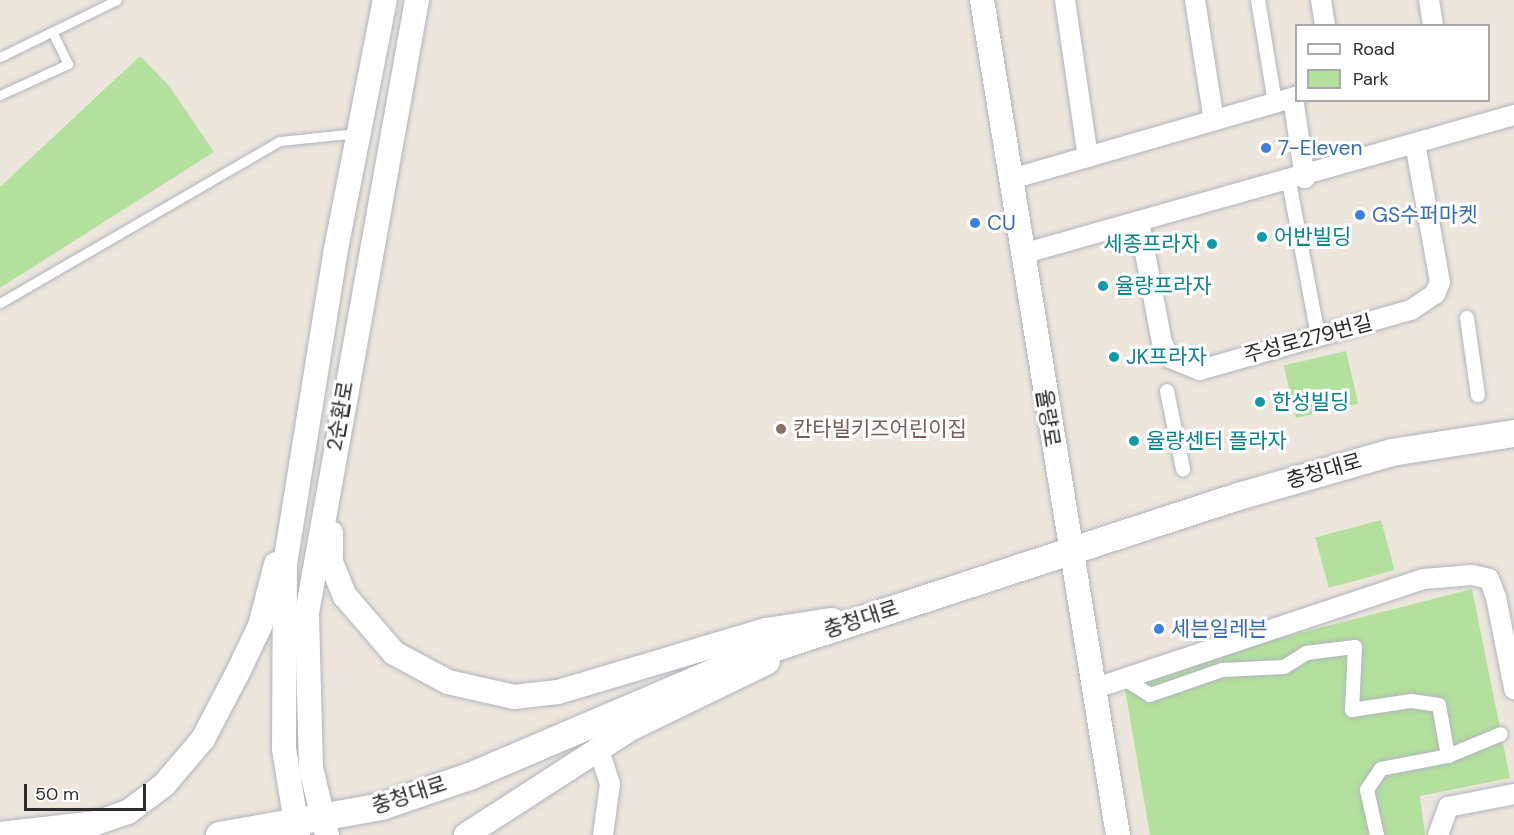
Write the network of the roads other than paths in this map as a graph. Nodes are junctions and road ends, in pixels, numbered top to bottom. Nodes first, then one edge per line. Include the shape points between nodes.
1 (117, 0) edge
2 (385, 0) edge
3 (417, 0) edge
4 (982, 0) edge
5 (1065, 0) edge
6 (1195, 0) edge
7 (1258, 0) edge
8 (1321, 0) edge
9 (1429, 0) edge
10 (1325, 24) edge
11 (1433, 24) edge
12 (52, 33) junction
13 (0, 57) edge
14 (0, 95) edge
15 (1288, 99) edge
16 (1514, 116) edge
17 (1214, 121) junction
18 (359, 133) junction
19 (1416, 148) junction
20 (1088, 157) junction
21 (1011, 179) junction
22 (1297, 180) junction
23 (1139, 221) junction
24 (1022, 254) junction
25 (0, 303) edge
26 (1467, 318) dead end
27 (1318, 336) junction
28 (1167, 391) dead end
29 (1478, 394) dead end
30 (1514, 433) edge
31 (1183, 469) dead end
32 (330, 471) junction
33 (289, 541) junction
34 (1070, 550) junction
35 (879, 614) junction
36 (1123, 678) junction
37 (1093, 689) junction
38 (1514, 689) edge
39 (1501, 734) dead end
40 (599, 750) junction
41 (1448, 756) junction
42 (1514, 794) edge
43 (325, 827) edge
44 (296, 830) edge
45 (1437, 832) edge
46 (0, 834) edge
47 (219, 835) edge
48 (466, 835) edge
49 (603, 835) edge
50 (1118, 835) edge
51 (1377, 835) edge

1 - 12 lane
2 - 18 street, 2순환로
3 - 32 street, 2순환로
4 - 21 street, 율량로
5 - 20 street
6 - 17 street
7 - 15 street
8 - 10 street
9 - 11 street
12 - 13 lane
12 - 14 lane via 68,64
15 - 17 street
15 - 22 street
16 - 19 street
17 - 20 street
18 - 25 lane via 280,141
18 - 33 street, 2순환로
19 - 22 street
19 - 27 street, 주성로279번길 via 1440,282 1435,294 1411,310
20 - 21 street
21 - 24 street, 율량로
22 - 23 street
22 - 27 street
23 - 24 street
23 - 27 street, 주성로279번길 via 1162,343 1170,358 1200,369
24 - 34 street, 율량로
26 - 29 street
28 - 31 street
30 - 34 main road, 충청대로 via 1391,452
32 - 35 street via 332,562 345,596 394,653 448,682 514,697 558,692 766,630
32 - 43 street, 2순환로 via 307,613 311,768
33 - 44 street, 2순환로 via 281,662 284,749
33 - 46 street via 273,568 260,626 239,670 202,739 164,785 128,812 96,823
34 - 35 main road, 충청대로
34 - 37 street, 율량로
35 - 40 street via 691,697
35 - 43 main road, 충청대로 via 641,698 469,776
36 - 37 street
36 - 38 street via 1424,579 1472,575 1489,579 1496,597
36 - 41 street via 1150,695 1222,670 1284,667 1306,653 1355,647 1352,710 1411,701 1439,705
37 - 50 street, 율량로
39 - 41 street
40 - 48 street
40 - 49 street via 610,784
41 - 51 street via 1381,769 1367,790
42 - 45 street via 1448,807
43 - 44 main road, 충청대로
44 - 47 main road, 충청대로

